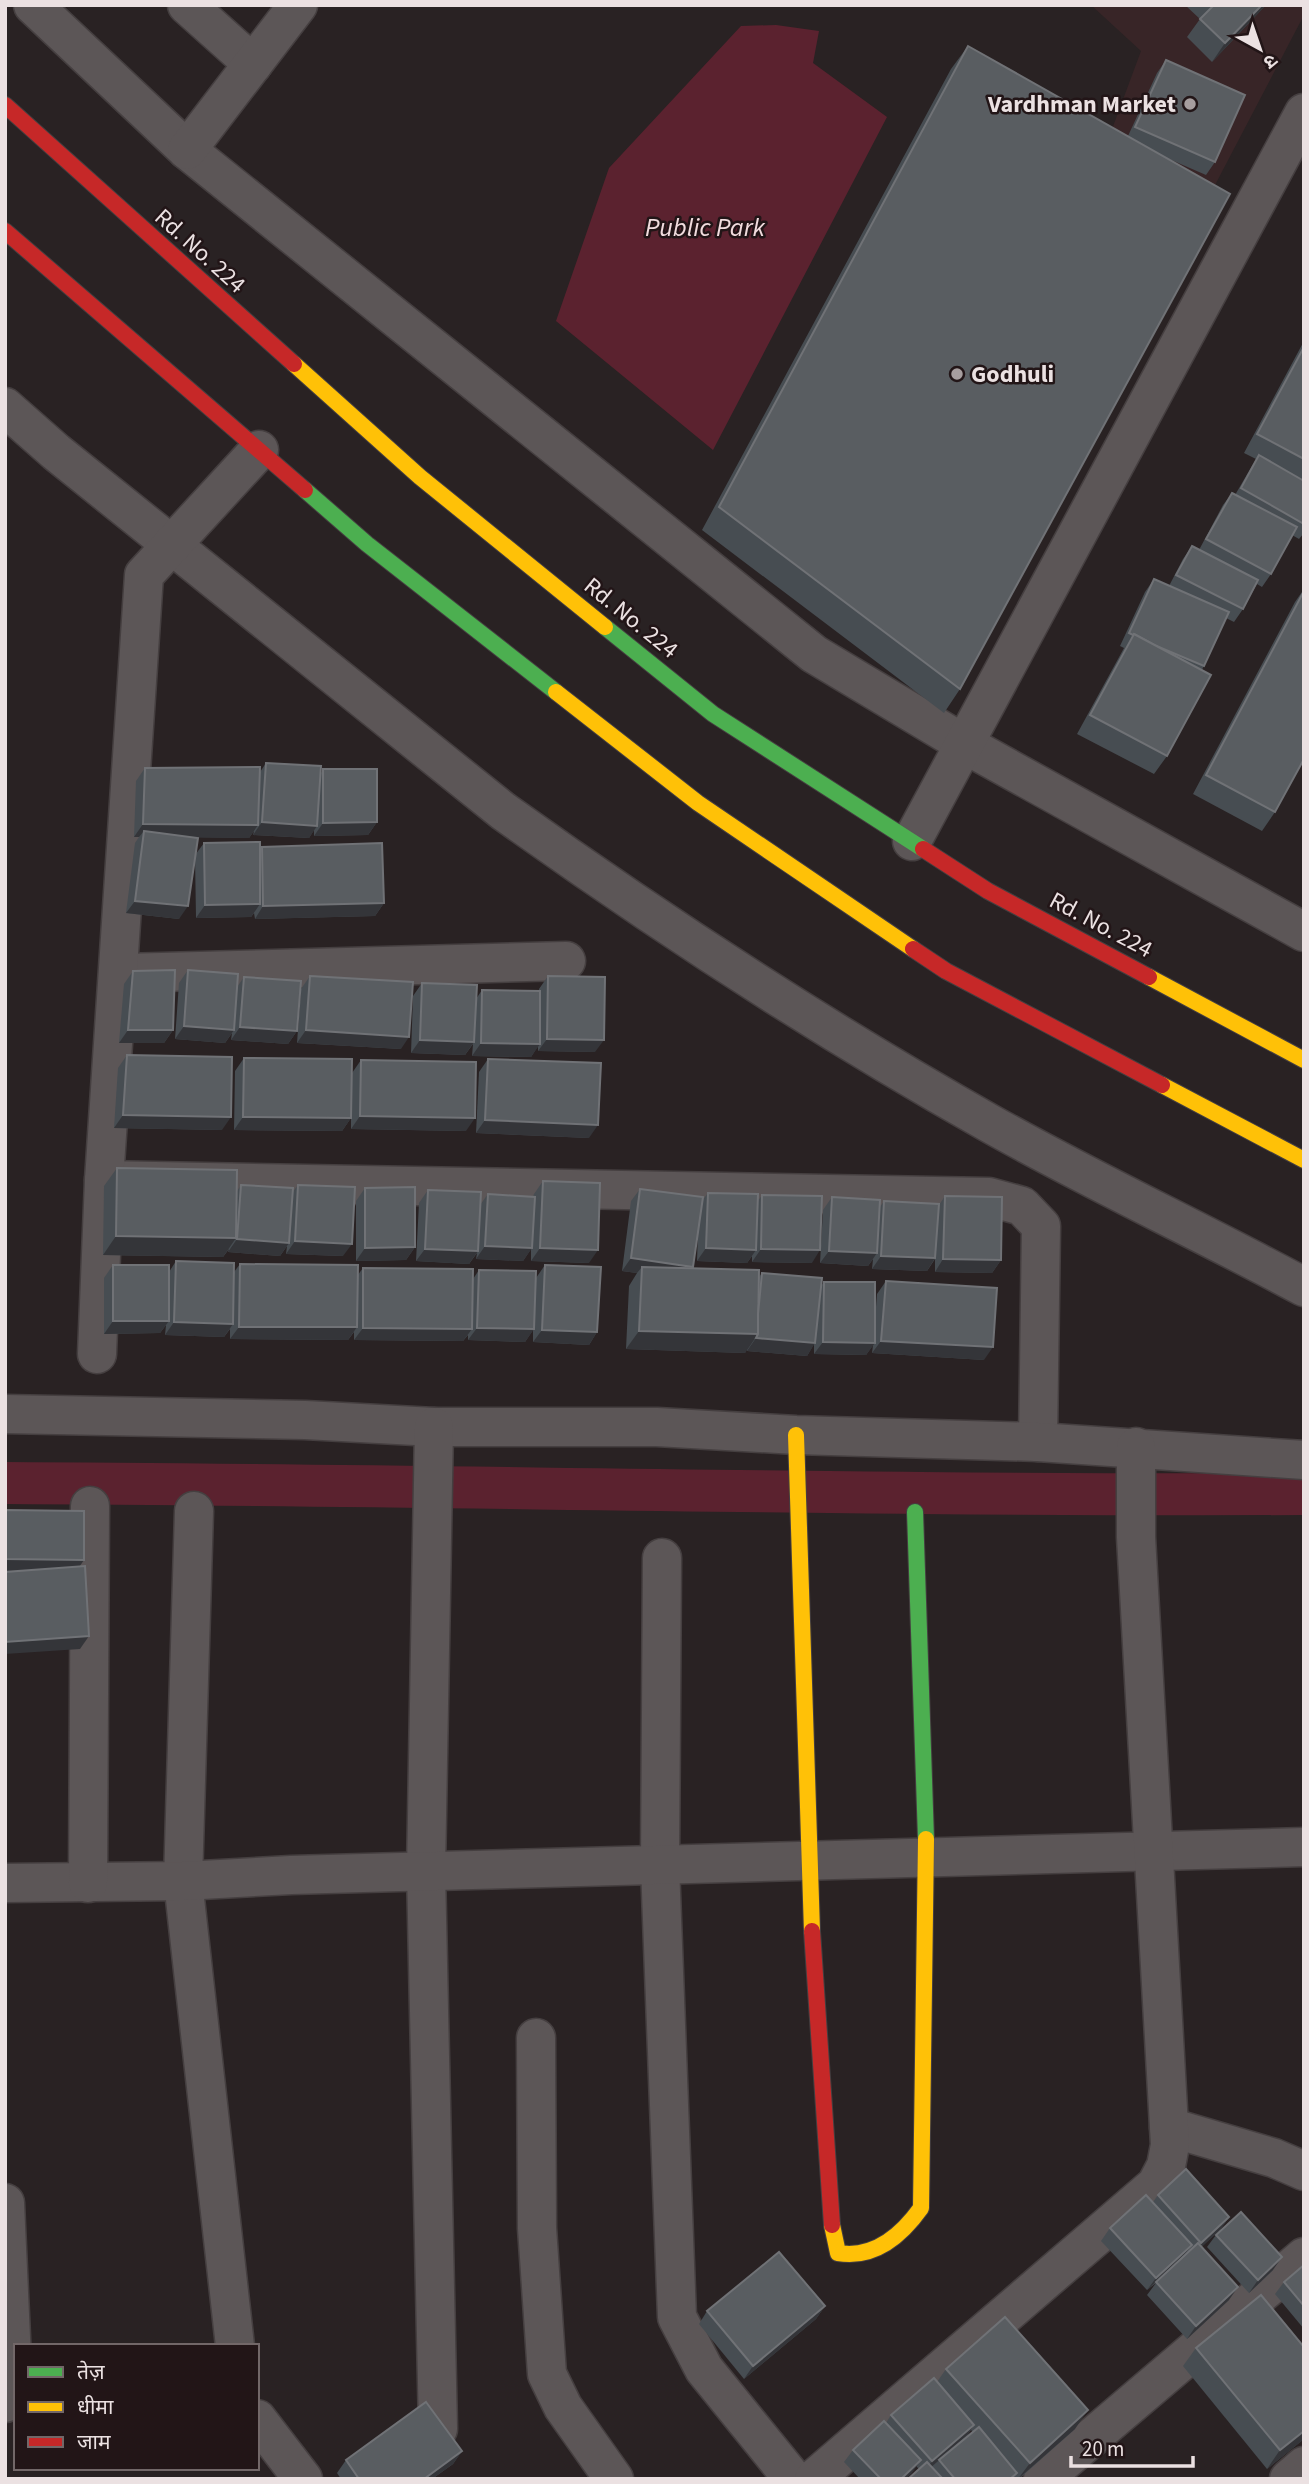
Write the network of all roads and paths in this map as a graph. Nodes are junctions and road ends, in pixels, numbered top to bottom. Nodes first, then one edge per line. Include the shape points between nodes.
1 (33, 5) edge
2 (187, 5) edge
3 (298, 5) edge
4 (253, 64) junction
5 (5, 105) edge
6 (1304, 113) edge
7 (187, 150) junction
8 (5, 231) edge
9 (5, 407) edge
10 (259, 450) junction
11 (172, 543) junction
12 (966, 745) junction
13 (912, 841) junction
14 (1304, 932) edge
15 (566, 961) dead end
16 (118, 973) junction
17 (1304, 1060) edge
18 (1304, 1160) edge
19 (104, 1180) junction
20 (1304, 1287) edge
21 (97, 1354) dead end
22 (5, 1414) edge
23 (434, 1427) junction
24 (796, 1435) junction
25 (1038, 1442) junction
26 (1304, 1460) edge
27 (1136, 1479) junction
28 (90, 1506) dead end
29 (194, 1511) dead end
30 (915, 1512) dead end
31 (662, 1559) dead end
32 (1304, 1847) edge
33 (1152, 1853) junction
34 (927, 1859) junction
35 (807, 1862) junction
36 (660, 1866) junction
37 (426, 1871) junction
38 (183, 1881) junction
39 (88, 1882) junction
40 (5, 1883) edge
41 (536, 2038) dead end
42 (1169, 2127) junction
43 (1304, 2171) edge
44 (5, 2203) edge
45 (1304, 2257) edge
46 (235, 2344) edge
47 (5, 2403) edge
48 (259, 2422) edge
49 (438, 2429) edge
50 (1304, 2466) edge
51 (303, 2479) edge
52 (614, 2479) edge
53 (793, 2479) edge
54 (814, 2479) edge
55 (1043, 2479) edge
56 (1289, 2479) edge

1 - 7 street
2 - 4 street
3 - 4 street
4 - 7 street
5 - 13 main road, Rd. No. 224 via 420,477 713,714
6 - 12 street
7 - 12 street via 814,654
8 - 10 main road
9 - 11 street
10 - 11 street
10 - 18 main road via 367,544 698,803 946,971
11 - 16 street via 144,575
11 - 20 street via 503,810 752,979 989,1123
12 - 13 street
12 - 14 street
13 - 17 main road, Rd. No. 224 via 988,891
15 - 16 street
16 - 19 street
19 - 21 street
19 - 25 street via 989,1197 1022,1206 1041,1226
22 - 23 street
23 - 24 street via 657,1427
23 - 37 street
24 - 25 street
24 - 35 main road
25 - 27 street
26 - 27 street
27 - 33 street
28 - 39 street
29 - 38 street
30 - 34 main road
31 - 36 street
32 - 33 street
33 - 34 street
33 - 42 street
34 - 35 street
34 - 35 main road via 922,2207 900,2233 868,2252 849,2257 838,2253 833,2242
35 - 36 street
36 - 37 street
36 - 53 street via 677,2316 718,2389
37 - 38 street
37 - 49 street
38 - 39 street
38 - 46 street
39 - 40 street
41 - 52 street via 539,2275 547,2374 563,2407
42 - 43 street
42 - 54 street via 1166,2166 1156,2185
44 - 47 street via 13,2382 12,2395
45 - 55 street
48 - 51 street
50 - 56 street

